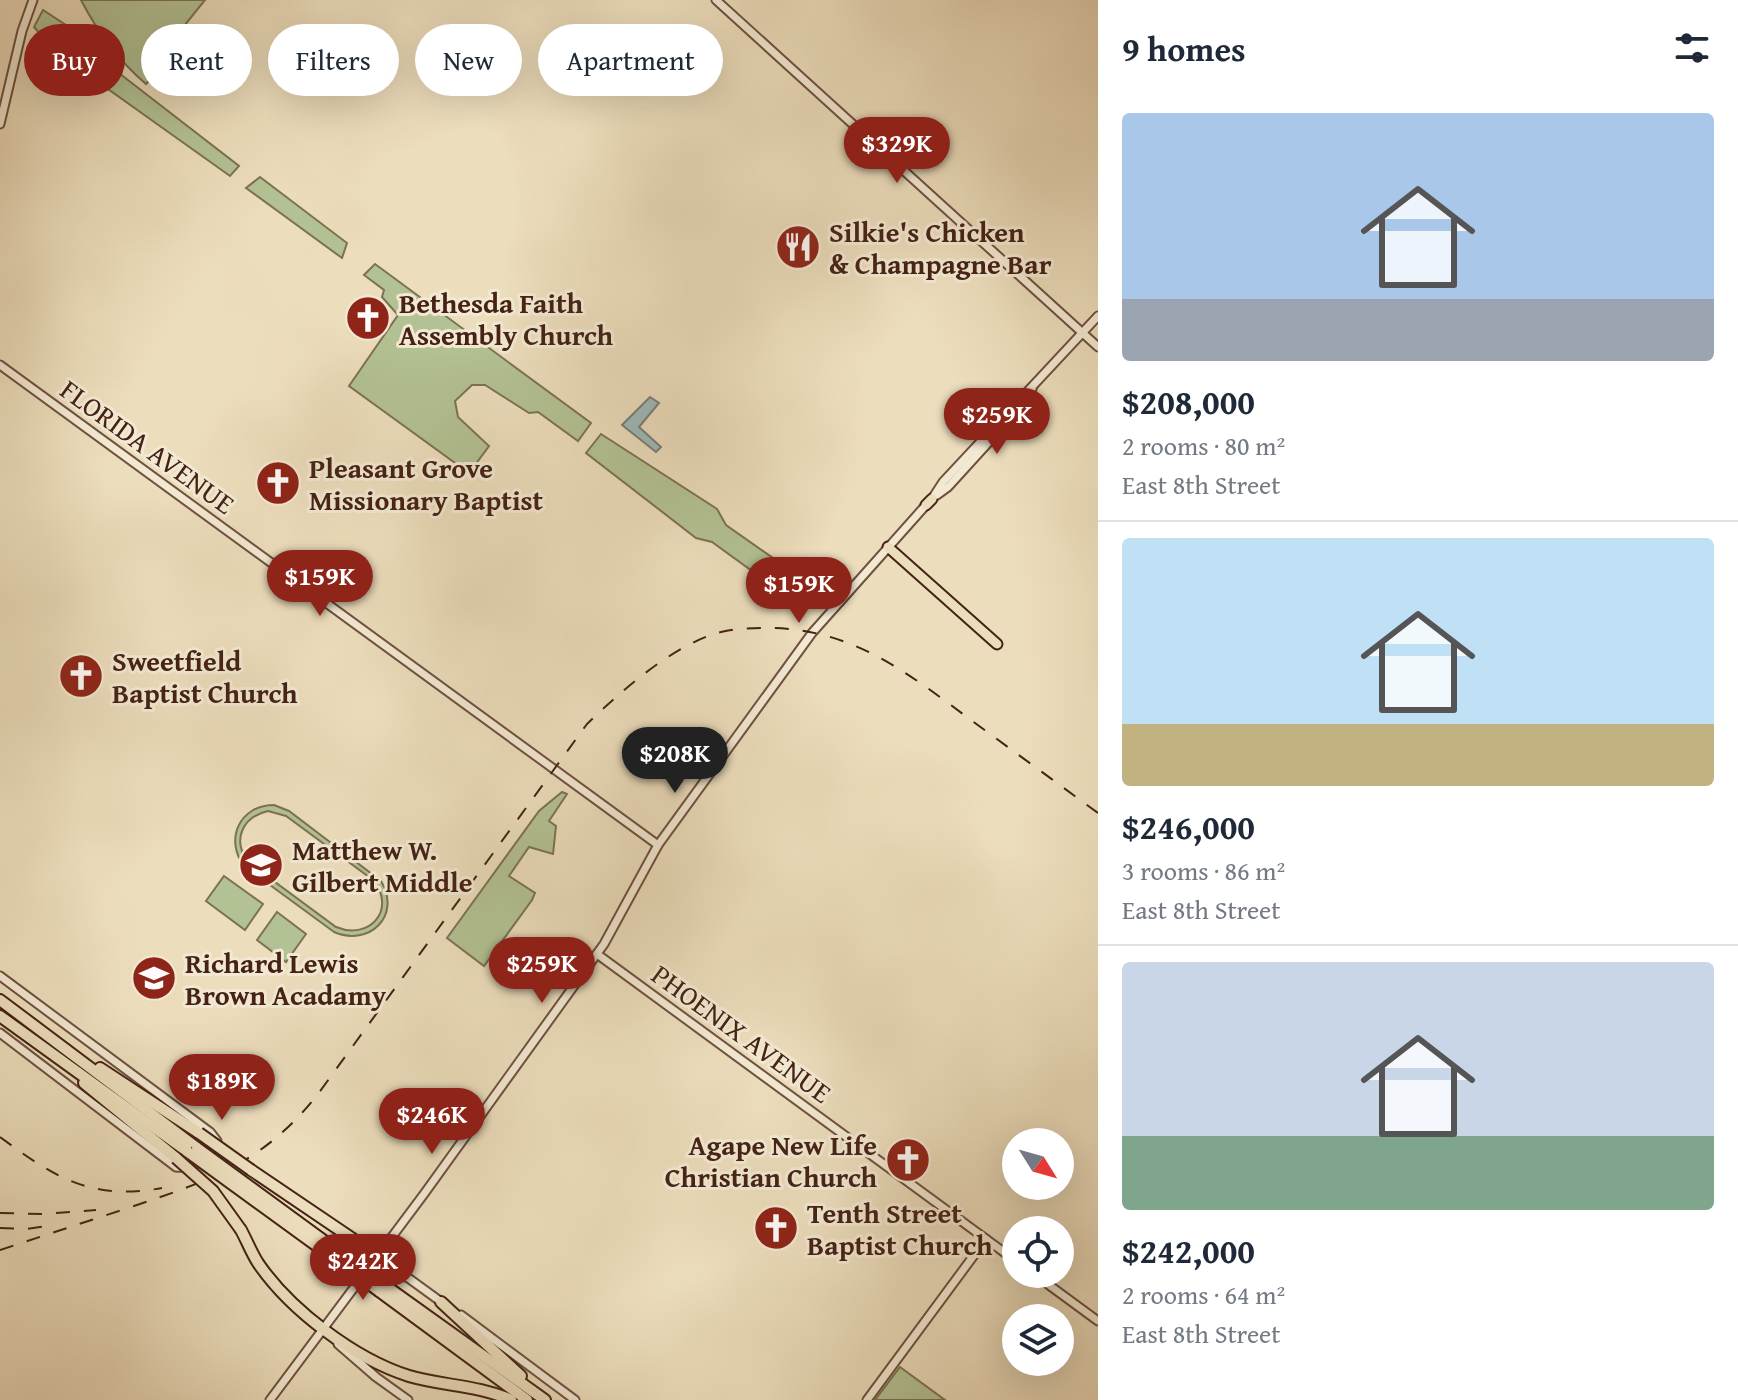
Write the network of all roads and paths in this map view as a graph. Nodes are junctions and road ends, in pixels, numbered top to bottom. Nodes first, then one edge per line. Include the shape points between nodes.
1 (33, 0) edge
2 (716, 0) edge
3 (0, 124) edge
4 (1098, 316) edge
5 (1083, 333) junction
6 (1098, 347) edge
7 (0, 365) edge
8 (888, 547) junction
9 (997, 644) dead end
10 (658, 845) junction
11 (597, 954) junction
12 (0, 976) edge
13 (0, 1000) edge
14 (0, 1016) edge
15 (27, 1020) junction
16 (0, 1033) edge
17 (67, 1064) junction
18 (192, 1150) junction
19 (986, 1239) junction
20 (1002, 1251) edge
21 (378, 1256) junction
22 (381, 1288) junction
23 (1053, 1288) edge
24 (441, 1302) junction
25 (1098, 1321) edge
26 (323, 1329) junction
27 (406, 1399) edge
28 (270, 1400) edge
29 (511, 1400) edge
30 (527, 1400) edge
31 (545, 1400) edge
32 (575, 1400) edge
33 (867, 1400) edge

1 - 3 street
2 - 5 street
4 - 5 street
5 - 6 street
5 - 8 street
7 - 10 street, FLORIDA AVENUE
8 - 9 main road
8 - 10 street via 812,633
10 - 11 street
11 - 19 street, PHOENIX AVENUE
11 - 21 street
12 - 16 street via 210,1132 217,1148 191,1166 176,1167
13 - 15 highway
14 - 17 highway
15 - 18 highway
15 - 21 highway, bridge
17 - 18 highway
17 - 26 highway, bridge via 213,1191 274,1283
18 - 22 highway, bridge
19 - 20 street, PHOENIX AVENUE
19 - 33 street
21 - 24 street
21 - 26 street
22 - 30 highway
22 - 31 highway
23 - 25 street
24 - 31 highway
24 - 32 street
26 - 27 street
26 - 28 street
26 - 29 highway via 385,1367

